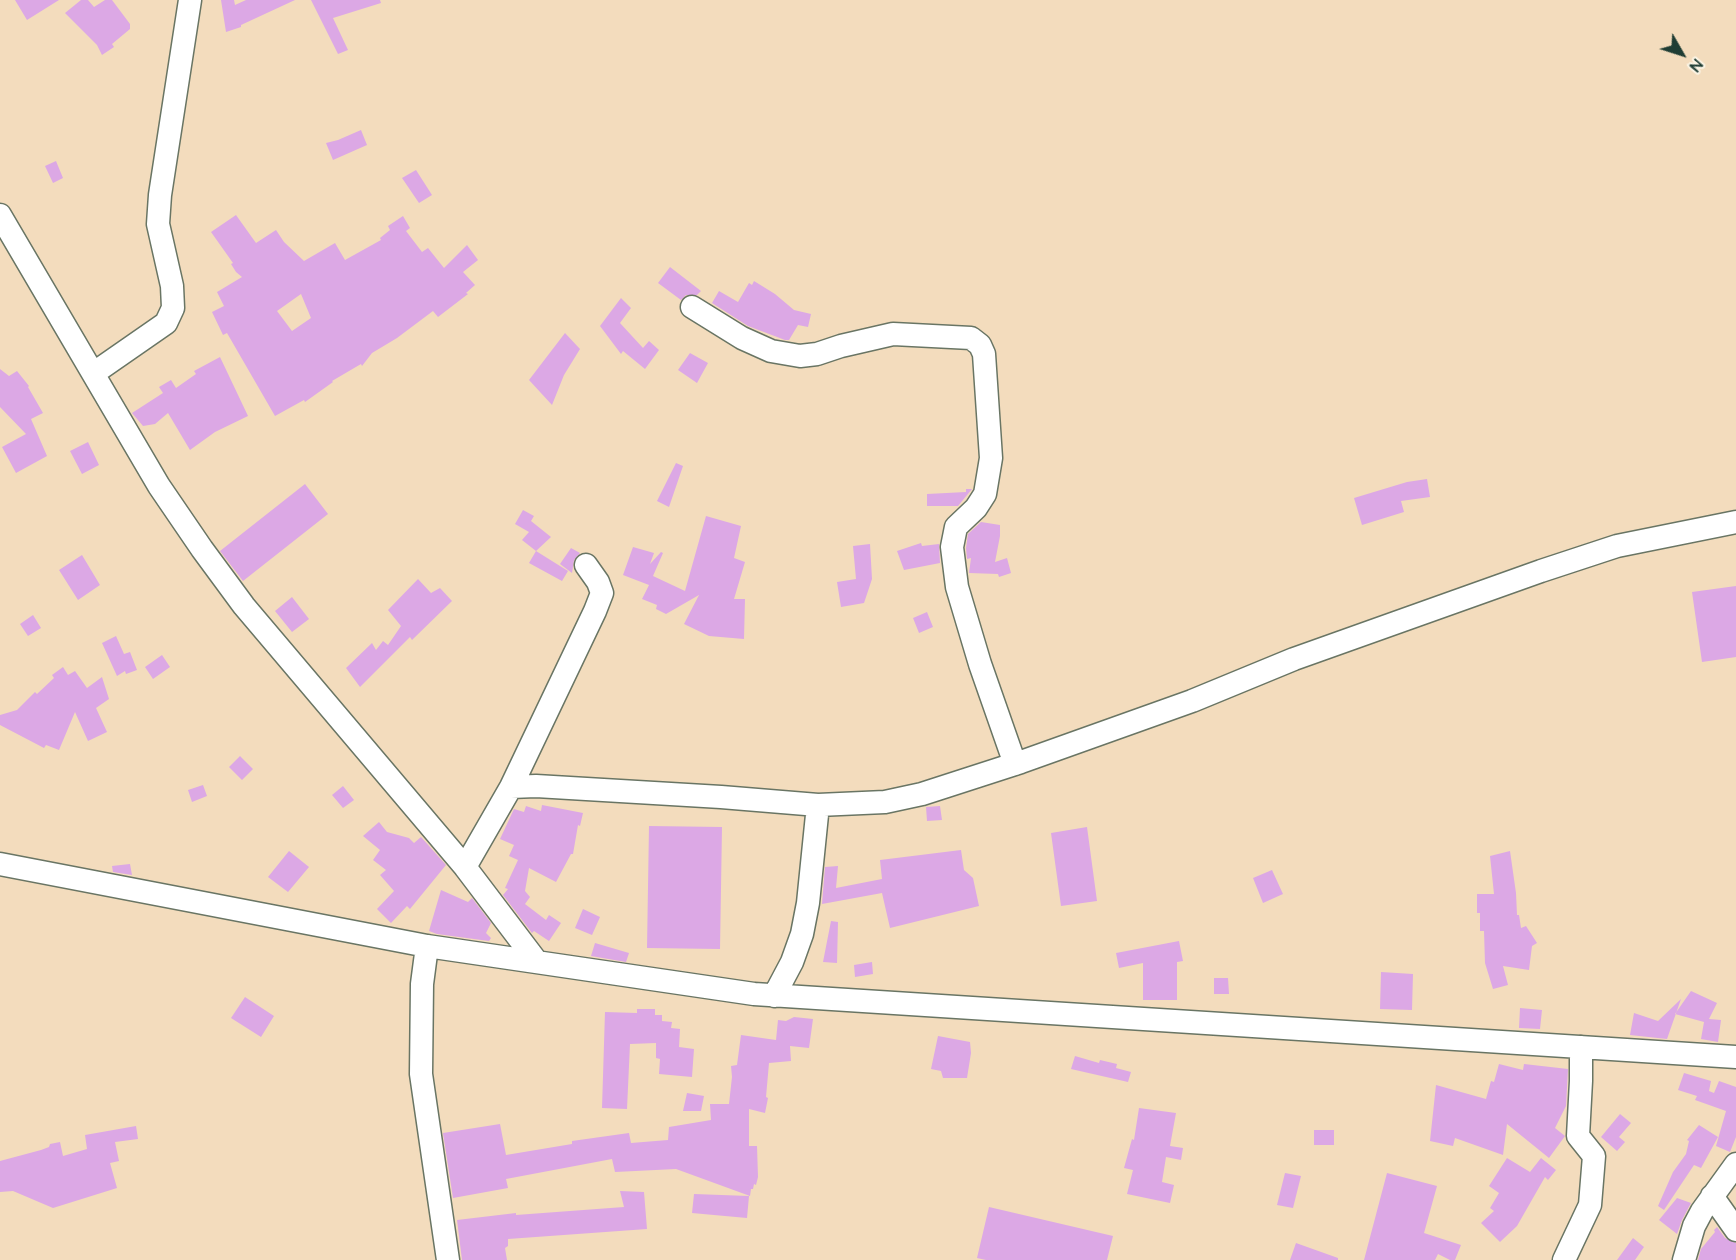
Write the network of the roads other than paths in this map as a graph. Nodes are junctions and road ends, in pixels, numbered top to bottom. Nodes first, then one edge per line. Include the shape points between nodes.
1 (190, 0) edge
2 (0, 215) edge
3 (692, 307) dead end
4 (94, 373) junction
5 (1736, 522) edge
6 (586, 565) dead end
7 (1015, 764) junction
8 (511, 787) junction
9 (818, 805) junction
10 (0, 864) edge
11 (465, 867) junction
12 (427, 946) junction
13 (537, 962) junction
14 (774, 996) junction
15 (1581, 1047) junction
16 (1736, 1057) edge
17 (1736, 1164) edge
18 (1712, 1196) junction
19 (1736, 1230) edge
20 (448, 1260) edge
21 (1564, 1260) edge
22 (1684, 1260) edge

1 - 4 street via 158,224 173,308 166,323
2 - 4 street
3 - 7 street via 742,338 771,351 800,356 893,334 972,338 980,345 984,354 991,458 985,494 956,527 952,547 957,587
4 - 11 street via 159,486 201,549 244,606
5 - 7 street via 1617,546 1541,571
6 - 8 street via 602,592
7 - 9 street via 885,802
8 - 9 street
8 - 11 street
9 - 14 street via 802,934
10 - 12 street
11 - 13 street
12 - 13 street
12 - 20 street via 422,984 421,1074
13 - 14 street
14 - 15 street
15 - 16 street
15 - 21 street via 1578,1136 1594,1156 1590,1205
17 - 18 street
18 - 19 street
18 - 22 street via 1694,1226

